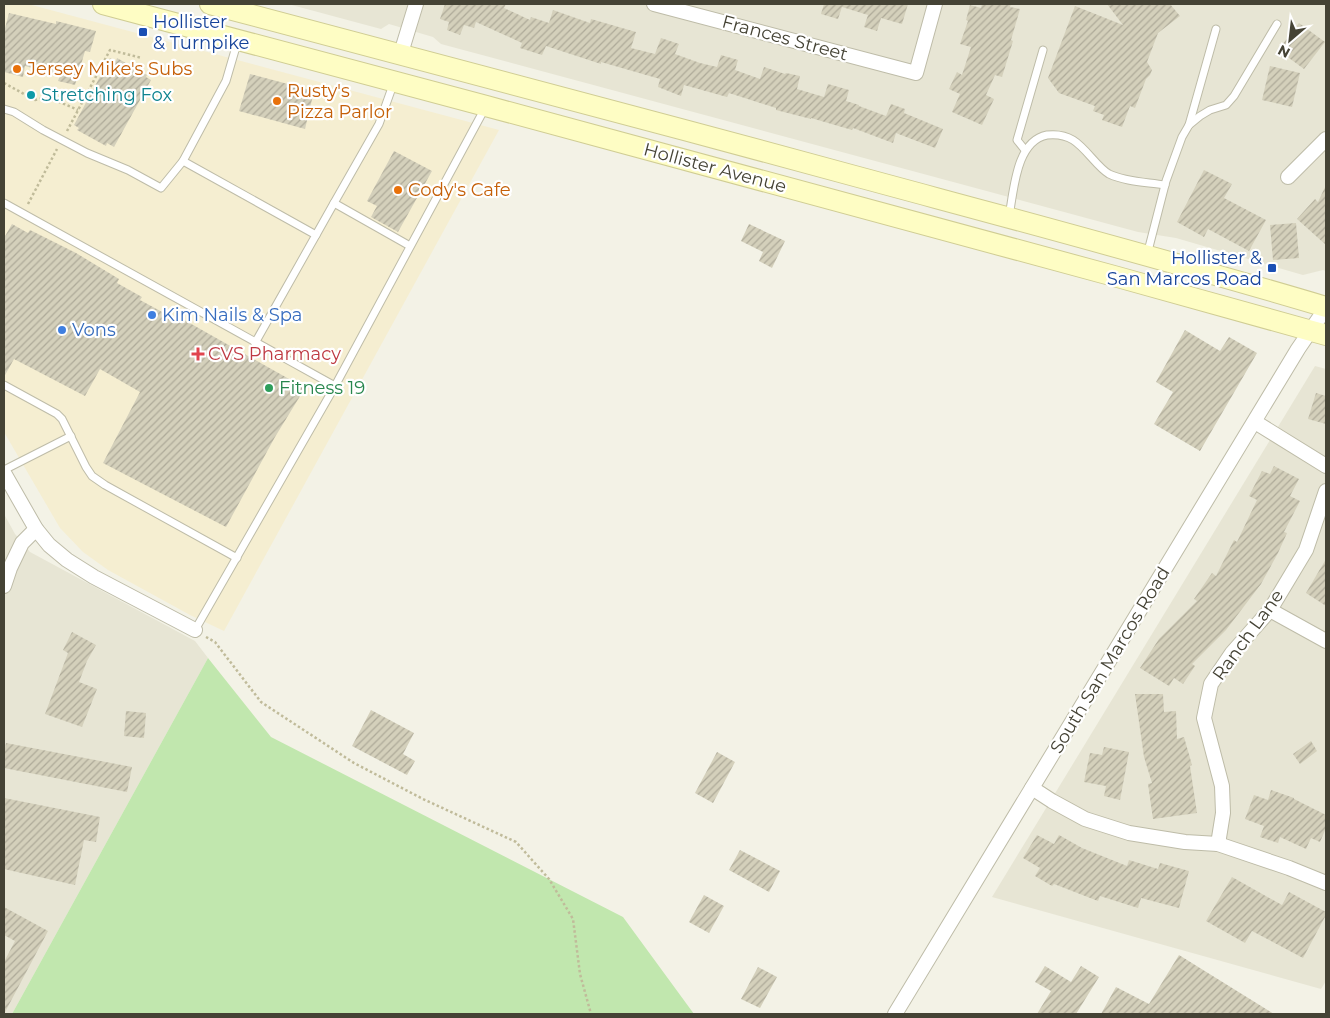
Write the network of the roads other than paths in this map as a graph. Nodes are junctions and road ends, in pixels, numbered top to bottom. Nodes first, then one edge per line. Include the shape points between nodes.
1 (102, 4) edge
2 (210, 4) edge
3 (416, 4) edge
4 (654, 4) edge
5 (935, 4) edge
6 (1277, 24) dead end
7 (1216, 29) dead end
8 (238, 40) junction
9 (1043, 50) dead end
10 (401, 53) junction
11 (394, 82) junction
12 (486, 106) junction
13 (4, 110) edge
14 (1189, 125) junction
15 (1326, 139) edge
16 (1025, 150) junction
17 (183, 161) junction
18 (1288, 177) dead end
19 (1165, 185) junction
20 (4, 203) edge
21 (334, 203) junction
22 (1009, 218) junction
23 (316, 235) junction
24 (410, 246) junction
25 (1147, 256) junction
26 (1326, 307) edge
27 (1319, 333) edge
28 (255, 342) junction
29 (4, 385) edge
30 (334, 386) junction
31 (1255, 422) junction
32 (71, 436) junction
33 (1326, 466) edge
34 (4, 471) edge
35 (1326, 491) edge
36 (36, 529) junction
37 (237, 558) junction
38 (4, 586) edge
39 (1270, 610) junction
40 (195, 630) joint
41 (1326, 641) edge
42 (1032, 788) junction
43 (1218, 844) junction
44 (1326, 883) edge
45 (895, 1014) edge

1 - 8 main road, Hollister Avenue
2 - 10 main road, Hollister Avenue
3 - 10 street
4 - 5 street, Frances Street via 916,73
6 - 14 lane via 1234,96
7 - 14 lane
8 - 11 main road, Hollister Avenue
8 - 17 lane via 226,81
9 - 16 lane via 1017,140
10 - 22 main road, Hollister Avenue
11 - 12 main road, Hollister Avenue
11 - 21 lane via 379,124
12 - 24 lane
12 - 27 main road, Hollister Avenue
13 - 17 lane via 14,112 87,153 161,188
14 - 19 lane via 1174,155
15 - 18 street
16 - 19 lane via 1040,136 1056,134 1072,140 1107,172 1119,178
16 - 22 lane via 1019,164
17 - 23 lane
19 - 25 lane
20 - 28 lane
21 - 23 lane
21 - 24 lane
22 - 25 main road, Hollister Avenue
23 - 28 lane
24 - 30 lane
25 - 26 main road, Hollister Avenue
26 - 27 street, South San Marcos Road
27 - 31 street, South San Marcos Road via 1298,349
28 - 30 lane
29 - 32 lane via 57,414
30 - 37 lane
31 - 33 street
31 - 42 street, South San Marcos Road
32 - 34 lane
32 - 37 lane via 92,476 104,485
34 - 36 street
35 - 39 street, Ranch Lane via 1306,550
36 - 38 street via 22,543
36 - 40 street via 67,560
37 - 40 lane
39 - 41 street
39 - 43 street, Ranch Lane via 1232,653 1212,684 1204,718 1222,786 1223,813
42 - 43 street via 1085,819 1129,833
42 - 45 street, South San Marcos Road
43 - 44 street

